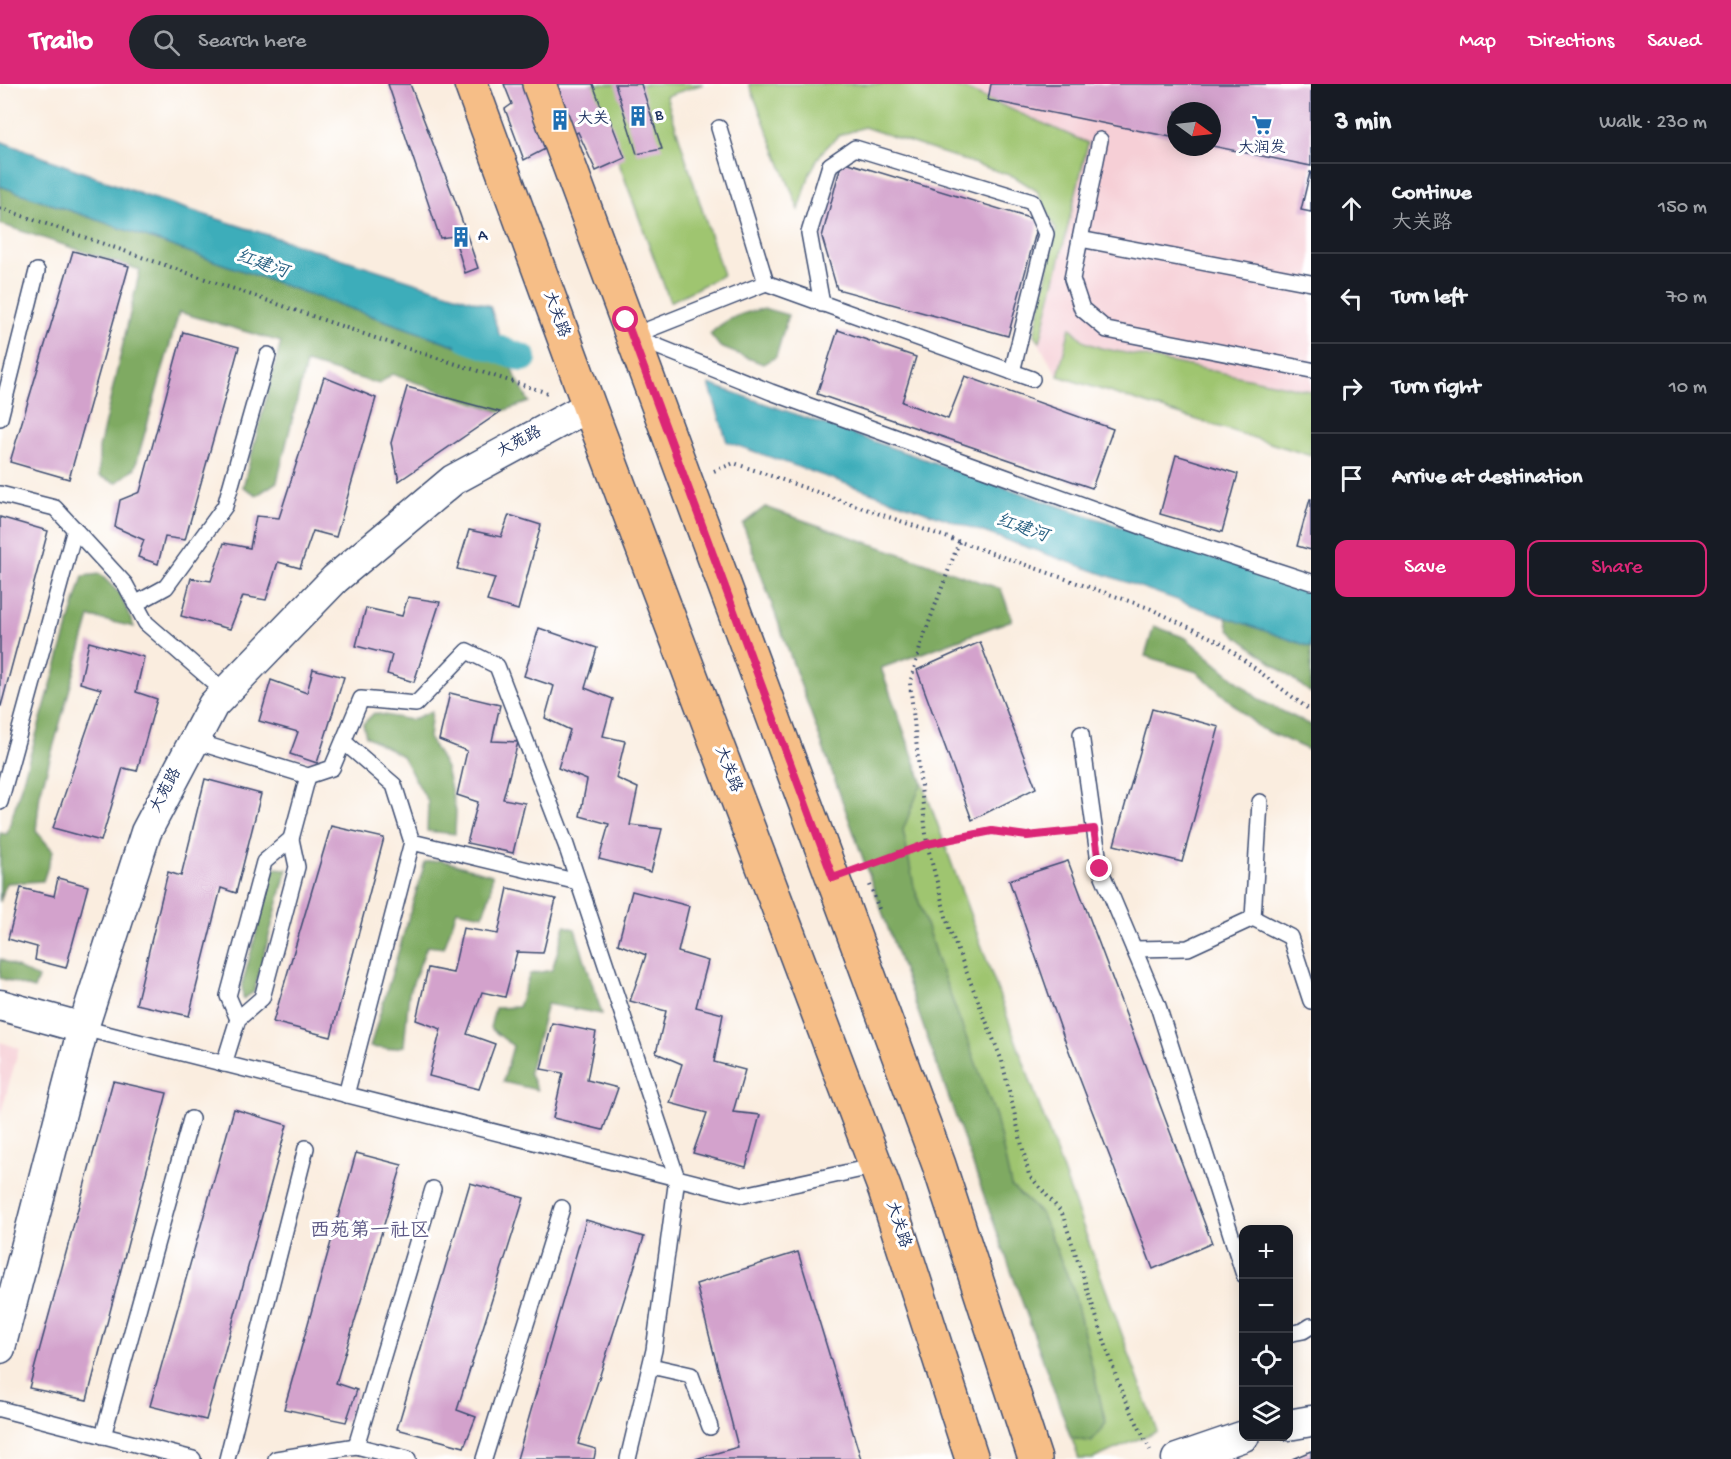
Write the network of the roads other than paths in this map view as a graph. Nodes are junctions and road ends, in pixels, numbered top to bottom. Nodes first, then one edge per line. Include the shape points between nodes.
1 (471, 84) edge
2 (540, 84) edge
3 (719, 128) dead end
4 (1100, 140) dead end
5 (1080, 238) junction
6 (37, 271) dead end
7 (766, 283) junction
8 (1311, 283) edge
9 (822, 304) junction
10 (632, 336) junction
11 (267, 356) dead end
12 (1311, 370) edge
13 (1012, 372) junction
14 (1032, 380) dead end
15 (589, 406) junction
16 (0, 418) edge
17 (0, 494) edge
18 (75, 529) junction
19 (1311, 582) edge
20 (135, 604) junction
21 (225, 692) junction
22 (1081, 734) dead end
23 (194, 741) junction
24 (344, 742) junction
25 (308, 776) junction
26 (0, 802) edge
27 (1260, 802) dead end
28 (291, 839) junction
29 (412, 842) junction
30 (578, 882) junction
31 (1253, 918) junction
32 (1134, 949) junction
33 (1311, 1001) edge
34 (0, 1005) edge
35 (238, 1019) junction
36 (82, 1028) junction
37 (224, 1064) junction
38 (346, 1095) junction
39 (191, 1119) dead end
40 (306, 1148) dead end
41 (876, 1166) junction
42 (677, 1178) junction
43 (433, 1189) dead end
44 (562, 1208) dead end
45 (1239, 1259) edge
46 (1311, 1326) edge
47 (1293, 1333) edge
48 (0, 1348) edge
49 (651, 1366) junction
50 (0, 1408) edge
51 (1311, 1421) edge
52 (1293, 1424) edge
53 (710, 1426) dead end
54 (104, 1436) junction
55 (1239, 1438) edge
56 (356, 1446) junction
57 (1186, 1458) edge
58 (193, 1459) edge
59 (227, 1459) edge
60 (276, 1459) edge
61 (408, 1459) edge
62 (484, 1459) edge
63 (628, 1459) edge
64 (972, 1459) edge
65 (1035, 1459) edge

1 - 15 main road, 大关路
2 - 10 main road
3 - 7 lane
4 - 5 lane
5 - 8 lane
5 - 12 lane via 1072,279 1082,309 1107,330
6 - 16 lane
7 - 9 lane
7 - 10 lane
9 - 13 lane
9 - 13 lane via 809,233 830,165 855,148 1032,202 1046,234
10 - 19 lane via 771,392 1146,528
10 - 65 main road via 939,1165
11 - 20 lane via 225,506 166,586
13 - 14 lane
15 - 21 street, 大苑路 via 453,480 335,579
15 - 41 main road, 大关路
17 - 18 lane via 55,508
18 - 20 lane via 124,584
18 - 26 lane
20 - 21 lane via 146,623
21 - 23 street, 大苑路 via 213,705
22 - 32 lane via 1100,869
23 - 25 lane
23 - 36 street, 大苑路 via 146,832
24 - 25 lane via 332,768
24 - 29 lane via 394,785
24 - 30 lane via 361,699 416,704 467,651 497,666
25 - 28 lane
27 - 31 lane
28 - 35 lane via 297,867 262,998
28 - 35 lane via 264,862 228,996
29 - 30 lane
29 - 38 lane
30 - 42 lane
31 - 32 lane via 1188,948
31 - 33 lane via 1290,937
32 - 45 lane via 1158,1006
34 - 36 street
35 - 37 lane
36 - 37 lane
36 - 48 street, 大苑路
37 - 38 lane
38 - 42 lane
39 - 54 lane
40 - 59 lane
41 - 42 lane via 744,1195
41 - 64 main road, 大关路
42 - 49 lane
43 - 56 lane
44 - 62 lane
46 - 47 lane
49 - 53 lane via 691,1375
49 - 63 lane
50 - 54 lane
51 - 52 street
54 - 58 lane
55 - 57 street
56 - 60 lane
56 - 61 lane

